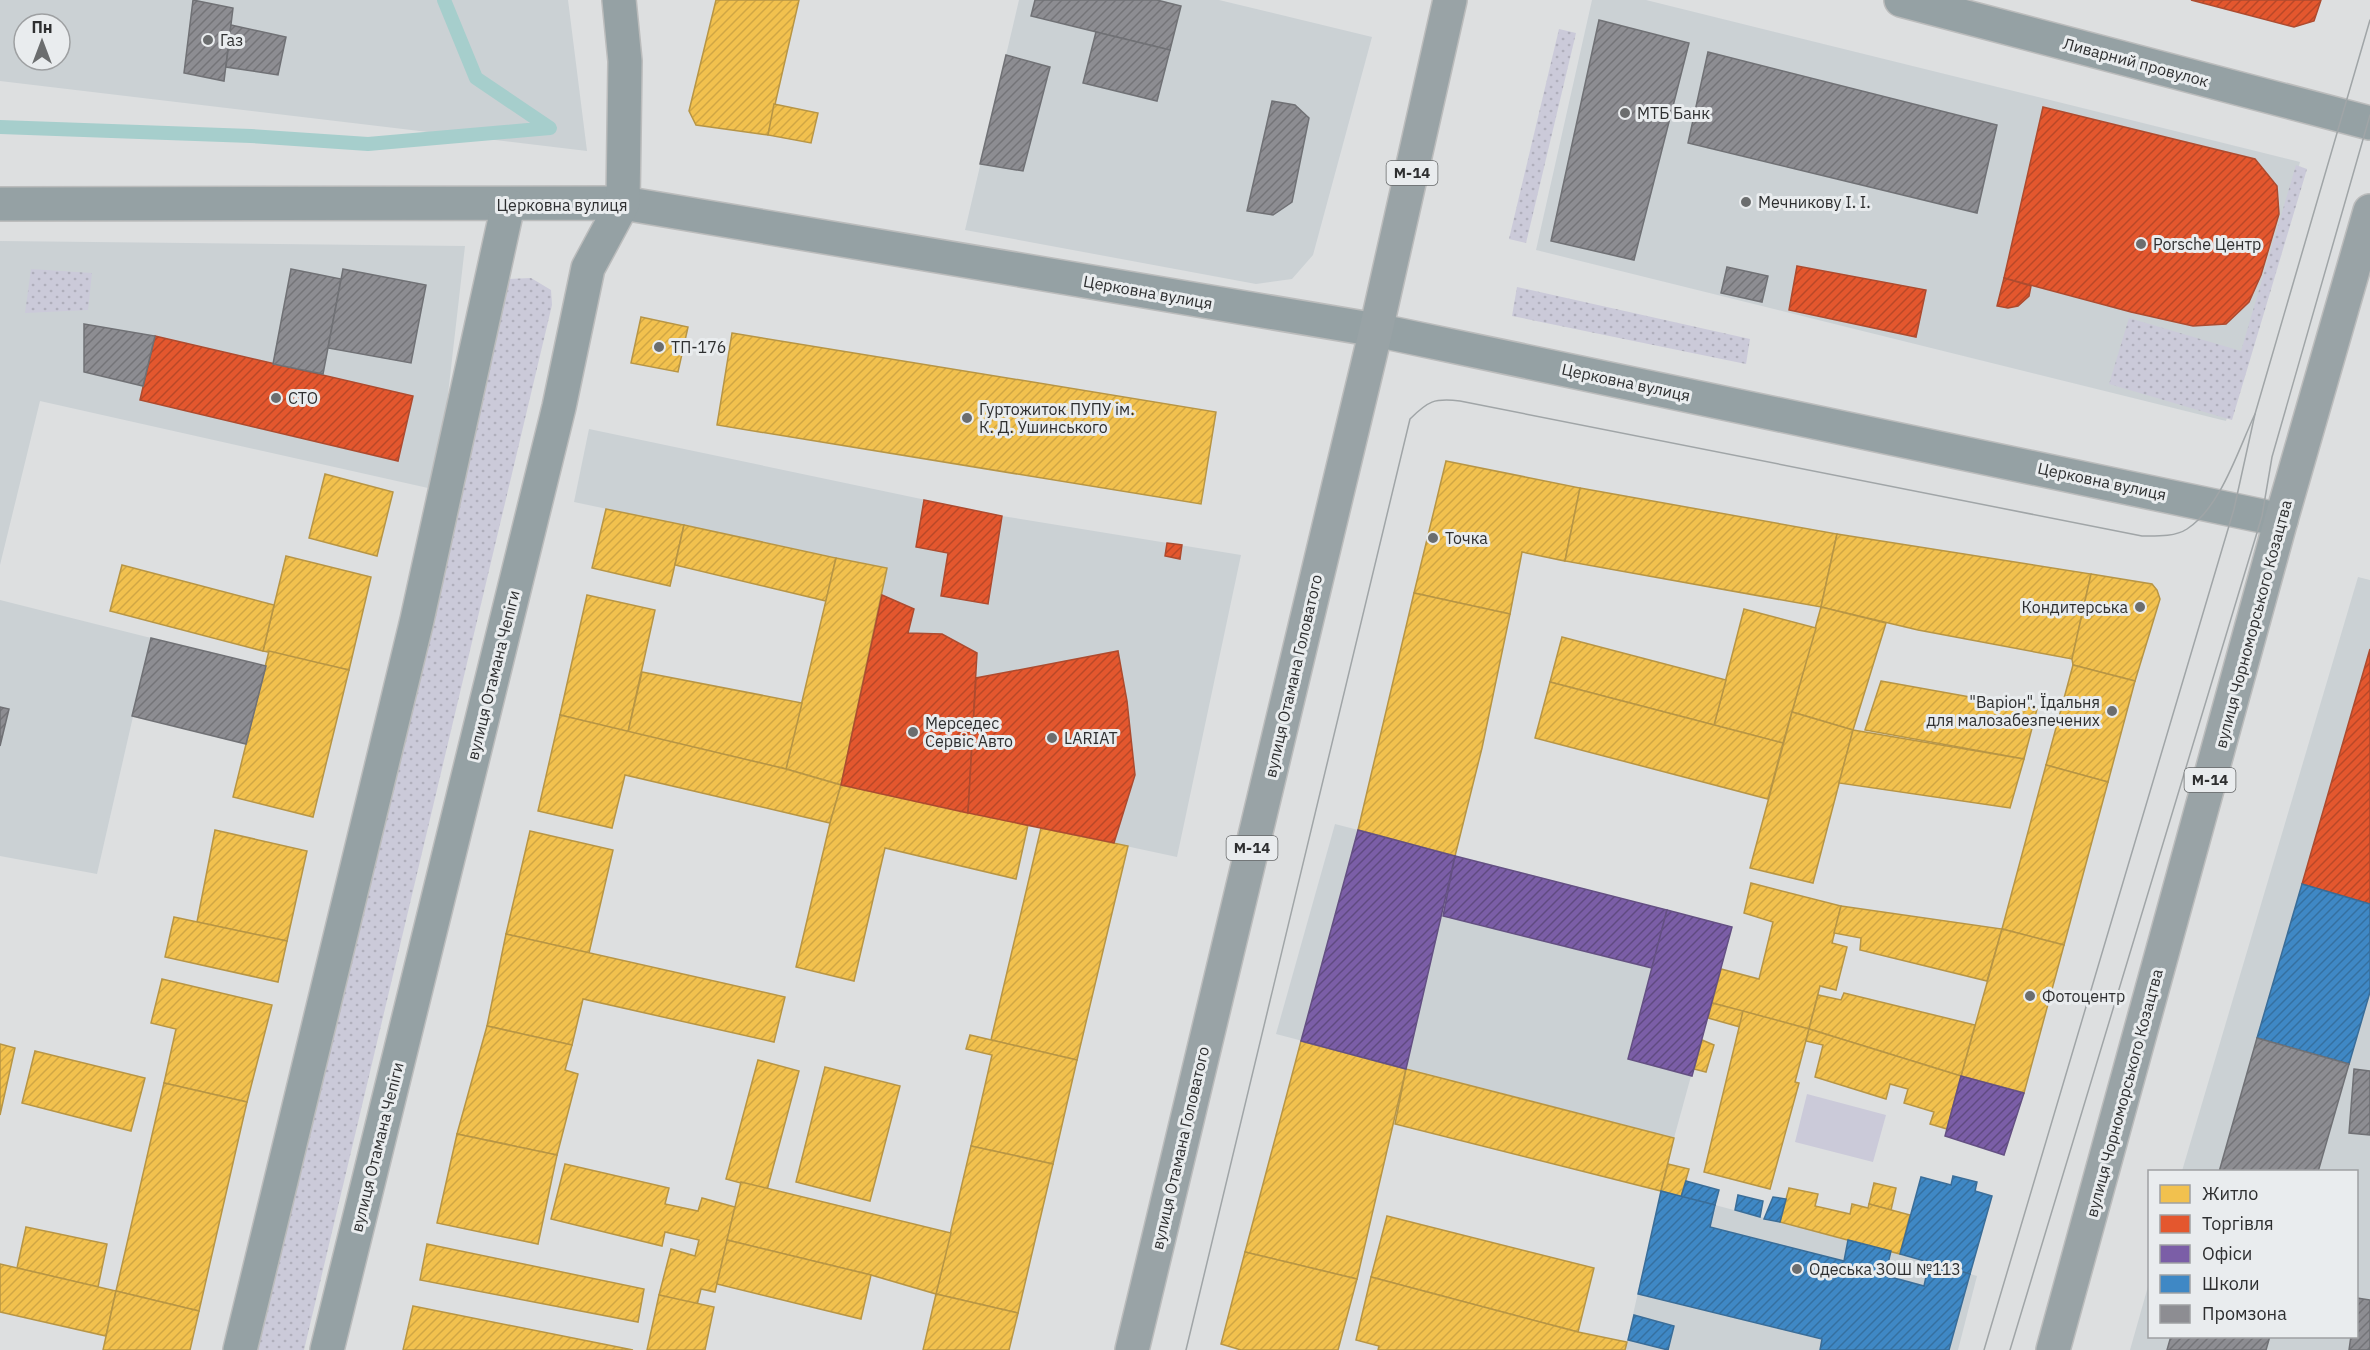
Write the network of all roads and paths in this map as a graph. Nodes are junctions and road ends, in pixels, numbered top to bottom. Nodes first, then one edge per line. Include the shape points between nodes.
1 (619, 0) edge
2 (1450, 0) edge
3 (1901, 0) edge
4 (2370, 123) edge
5 (623, 203) junction
6 (0, 204) edge
7 (508, 204) junction
8 (2370, 211) edge
9 (1376, 330) junction
10 (2281, 520) junction
11 (240, 1350) edge
12 (327, 1350) edge
13 (1131, 1350) edge
14 (2053, 1350) edge

1 - 5 street, вулиця Отамана Чепіги via 625,61
2 - 9 main road, вулиця Отамана Головатого / М-14
3 - 4 street, Ливарний провулок
5 - 7 street, Церковна вулиця
5 - 9 street, Церковна вулиця
5 - 12 street, вулиця Отамана Чепіги via 588,268 558,407
6 - 7 street, Церковна вулиця
7 - 11 street via 417,620
8 - 10 main road, вулиця Чорноморського Козацтва / М-14
9 - 10 street, Церковна вулиця
9 - 13 main road, вулиця Отамана Головатого / М-14
10 - 14 main road, вулиця Чорноморського Козацтва / М-14

